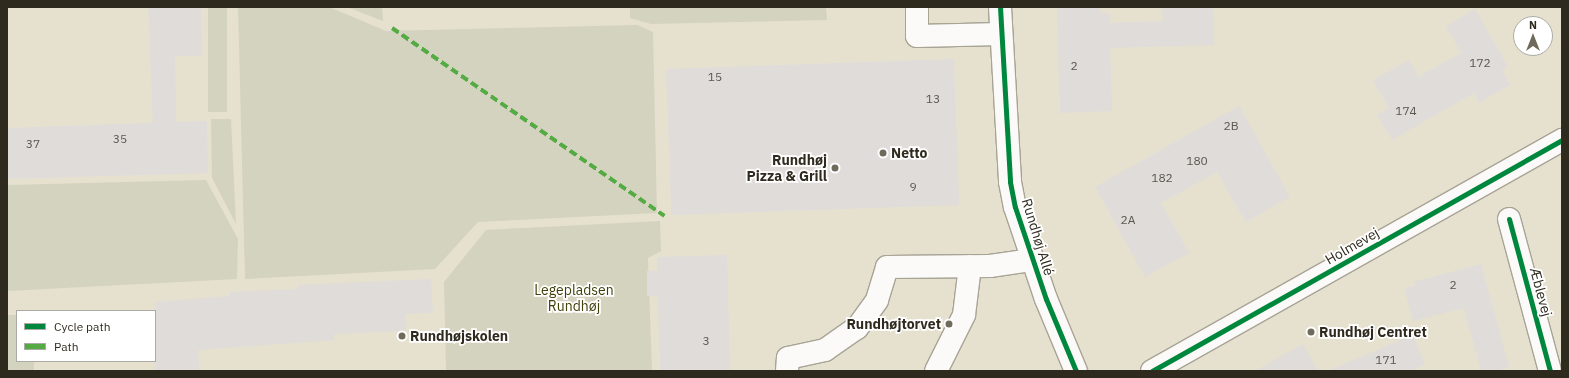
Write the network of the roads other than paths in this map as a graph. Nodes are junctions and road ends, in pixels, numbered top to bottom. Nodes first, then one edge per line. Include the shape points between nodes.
1 (917, 7) edge
2 (1000, 7) edge
3 (1001, 34) junction
4 (1562, 140) edge
5 (1509, 219) dead end
6 (1031, 260) junction
7 (970, 266) junction
8 (787, 371) edge
9 (936, 371) edge
10 (1076, 371) edge
11 (1152, 371) edge
12 (1550, 371) edge

1 - 3 street via 918,36
2 - 3 street, Rundhøj Allé
3 - 6 street, Rundhøj Allé via 1010,182
4 - 11 street, Holmevej
5 - 12 street, Æblevej
6 - 7 street
6 - 10 street, Rundhøj Allé
7 - 8 street via 886,267 877,300 857,328 825,350 788,358
7 - 9 street via 964,315

